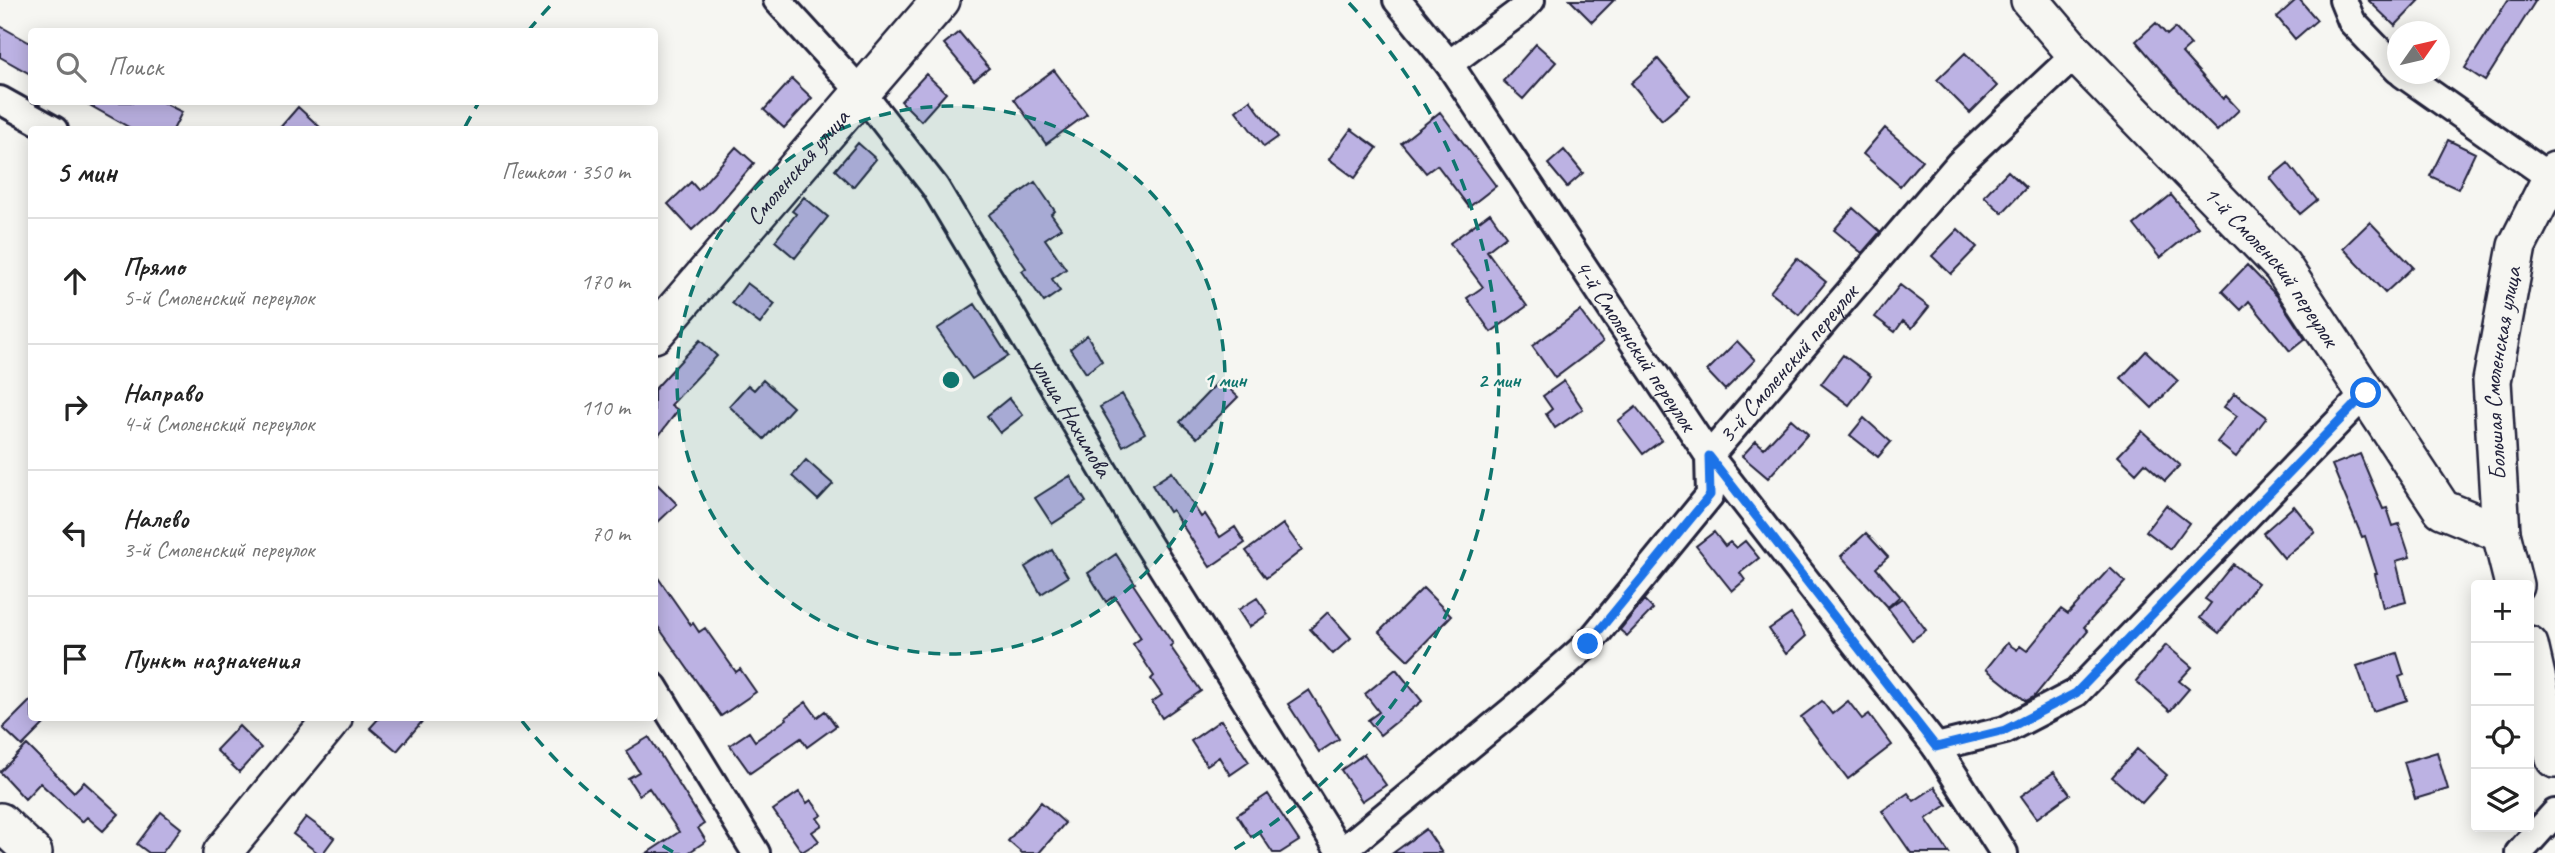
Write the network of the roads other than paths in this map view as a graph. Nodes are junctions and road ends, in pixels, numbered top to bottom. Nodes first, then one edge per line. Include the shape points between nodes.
1 (778, 0) edge
2 (941, 0) edge
3 (1397, 0) edge
4 (1531, 0) edge
5 (2030, 0) edge
6 (2343, 0) edge
7 (2076, 54) junction
8 (2387, 59) edge
9 (1449, 64) junction
10 (2418, 84) edge
11 (862, 93) junction
12 (0, 100) edge
13 (47, 126) edge
14 (2553, 175) edge
15 (658, 329) edge
16 (2366, 393) junction
17 (1709, 456) junction
18 (2501, 533) junction
19 (2513, 580) edge
20 (2534, 667) edge
21 (658, 694) edge
22 (331, 721) edge
23 (1936, 747) junction
24 (2555, 759) edge
25 (2555, 813) edge
26 (0, 821) edge
27 (1341, 852) edge
28 (33, 853) edge
29 (222, 853) edge
30 (756, 853) edge
31 (2004, 853) edge
32 (2519, 853) edge

1 - 11 street, улица Нахимова
2 - 11 street, Смоленская улица
3 - 9 street, 4-й Смоленский переулок
4 - 9 street
5 - 7 street, 1-й Смоленский переулок
6 - 8 street via 2352,22
7 - 16 street, 1-й Смоленский переулок via 2282,266
7 - 17 street, 3-й Смоленский переулок via 1959,164
9 - 17 street, 4-й Смоленский переулок
10 - 14 street
11 - 15 street, Смоленская улица
11 - 27 street, улица Нахимова via 935,187 1134,522
12 - 13 street
14 - 18 street, Большая Смоленская улица via 2517,246 2492,381
16 - 18 street, 1-й Смоленский переулок via 2442,509
16 - 23 street via 2076,693 2005,730
17 - 23 street, 4-й Смоленский переулок
17 - 27 street, 3-й Смоленский переулок via 1710,495 1588,644
18 - 19 street, Большая Смоленская улица
20 - 24 street
21 - 30 street
22 - 29 street
23 - 31 street, 4-й Смоленский переулок
25 - 32 street
26 - 28 street

